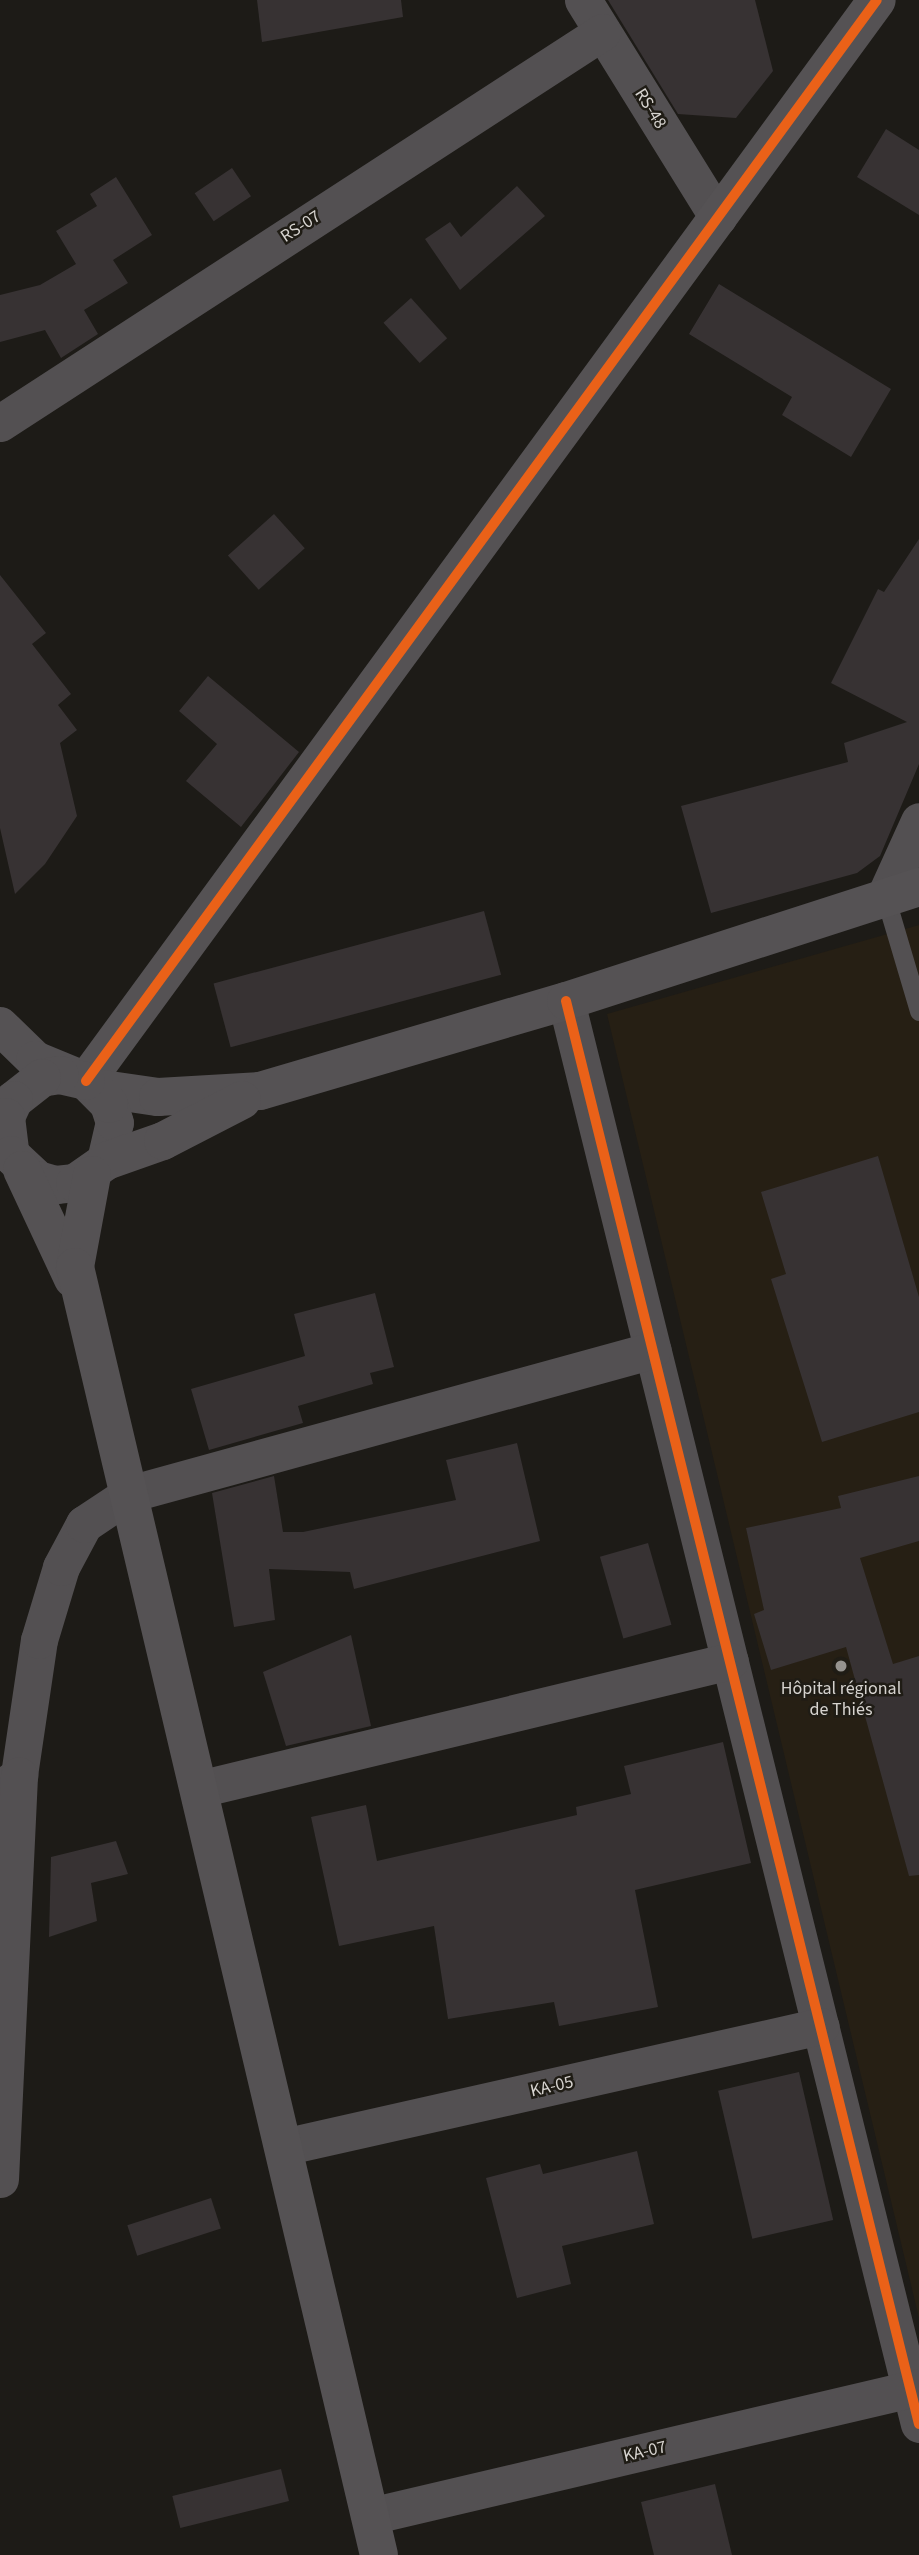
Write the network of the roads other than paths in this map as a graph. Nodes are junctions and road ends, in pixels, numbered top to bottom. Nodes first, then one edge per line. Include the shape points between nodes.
1 (583, 0) edge
2 (877, 0) edge
3 (602, 32) junction
4 (718, 218) junction
5 (0, 423) edge
6 (919, 821) edge
7 (902, 891) edge
8 (566, 1001) junction
9 (919, 1011) edge
10 (0, 1026) edge
11 (87, 1082) junction
12 (260, 1091) junction
13 (3, 1105) edge
14 (11, 1161) edge
15 (99, 1168) junction
16 (84, 1303) junction
17 (653, 1350) junction
18 (130, 1494) junction
19 (730, 1661) junction
20 (9, 1782) edge
21 (199, 1789) junction
22 (821, 2026) junction
23 (283, 2147) junction
24 (0, 2172) edge
25 (0, 2179) edge
26 (916, 2400) edge
27 (370, 2516) junction
28 (379, 2555) edge

1 - 3 street, RS-48
2 - 4 main road
3 - 4 street, RS-48
3 - 5 street, RS-07
4 - 11 main road
6 - 7 street
7 - 8 main road
7 - 9 lane
8 - 12 main road
8 - 17 street
10 - 11 main road via 35,1059
11 - 12 main road via 158,1097
11 - 13 main road via 51,1076 26,1087
11 - 15 main road via 115,1123
12 - 15 main road
13 - 14 main road
14 - 15 main road via 56,1185
14 - 16 main road
15 - 16 main road via 75,1267
16 - 18 main road
17 - 18 street
17 - 19 street
18 - 20 street via 84,1524 61,1567 39,1640
18 - 21 main road
19 - 21 street
19 - 22 street
20 - 24 street
21 - 23 main road
22 - 23 street, KA-05
22 - 26 street
23 - 27 main road
24 - 25 street
26 - 27 street, KA-07
27 - 28 main road

